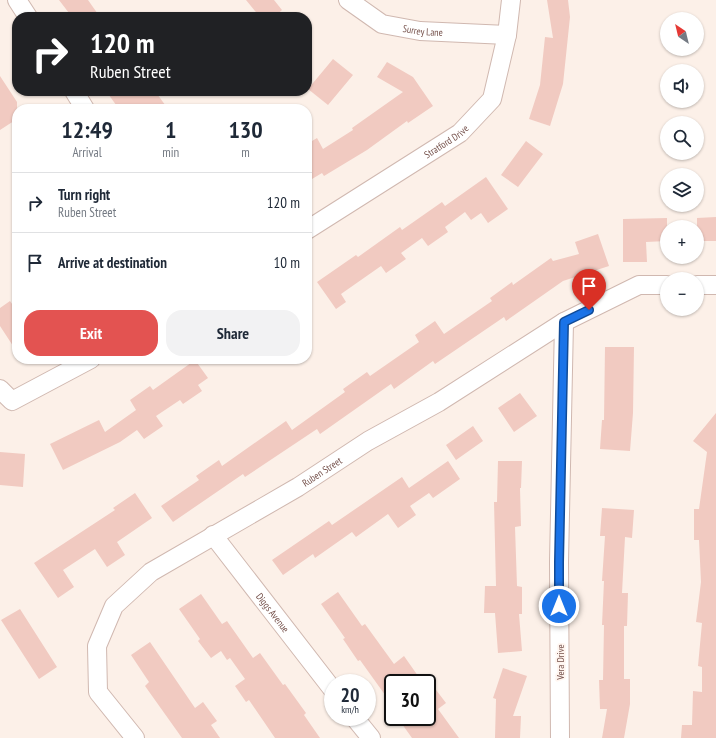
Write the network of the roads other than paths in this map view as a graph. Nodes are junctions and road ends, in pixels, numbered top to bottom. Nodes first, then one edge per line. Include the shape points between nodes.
1 (17, 0) edge
2 (348, 0) edge
3 (511, 0) edge
4 (25, 12) edge
5 (507, 35) junction
6 (312, 227) edge
7 (660, 285) edge
8 (704, 285) edge
9 (716, 285) edge
10 (564, 322) junction
11 (82, 364) edge
12 (0, 388) edge
13 (213, 535) junction
14 (324, 678) edge
15 (361, 726) edge
16 (135, 738) edge
17 (371, 738) edge
18 (560, 738) edge

1 - 4 street
2 - 5 street, Surrey Lane via 382,24 420,31
3 - 5 street, Stratford Drive
5 - 6 street, Stratford Drive via 492,99 460,133
7 - 10 street, Ruben Street via 639,285
8 - 9 street
10 - 13 street, Ruben Street via 439,402 368,441 298,486
10 - 18 street, Vera Drive via 559,562
11 - 12 street via 12,401
13 - 14 street, Diggs Avenue
13 - 16 street, Ruben Street via 151,572 114,606 97,646 98,692
15 - 17 street

